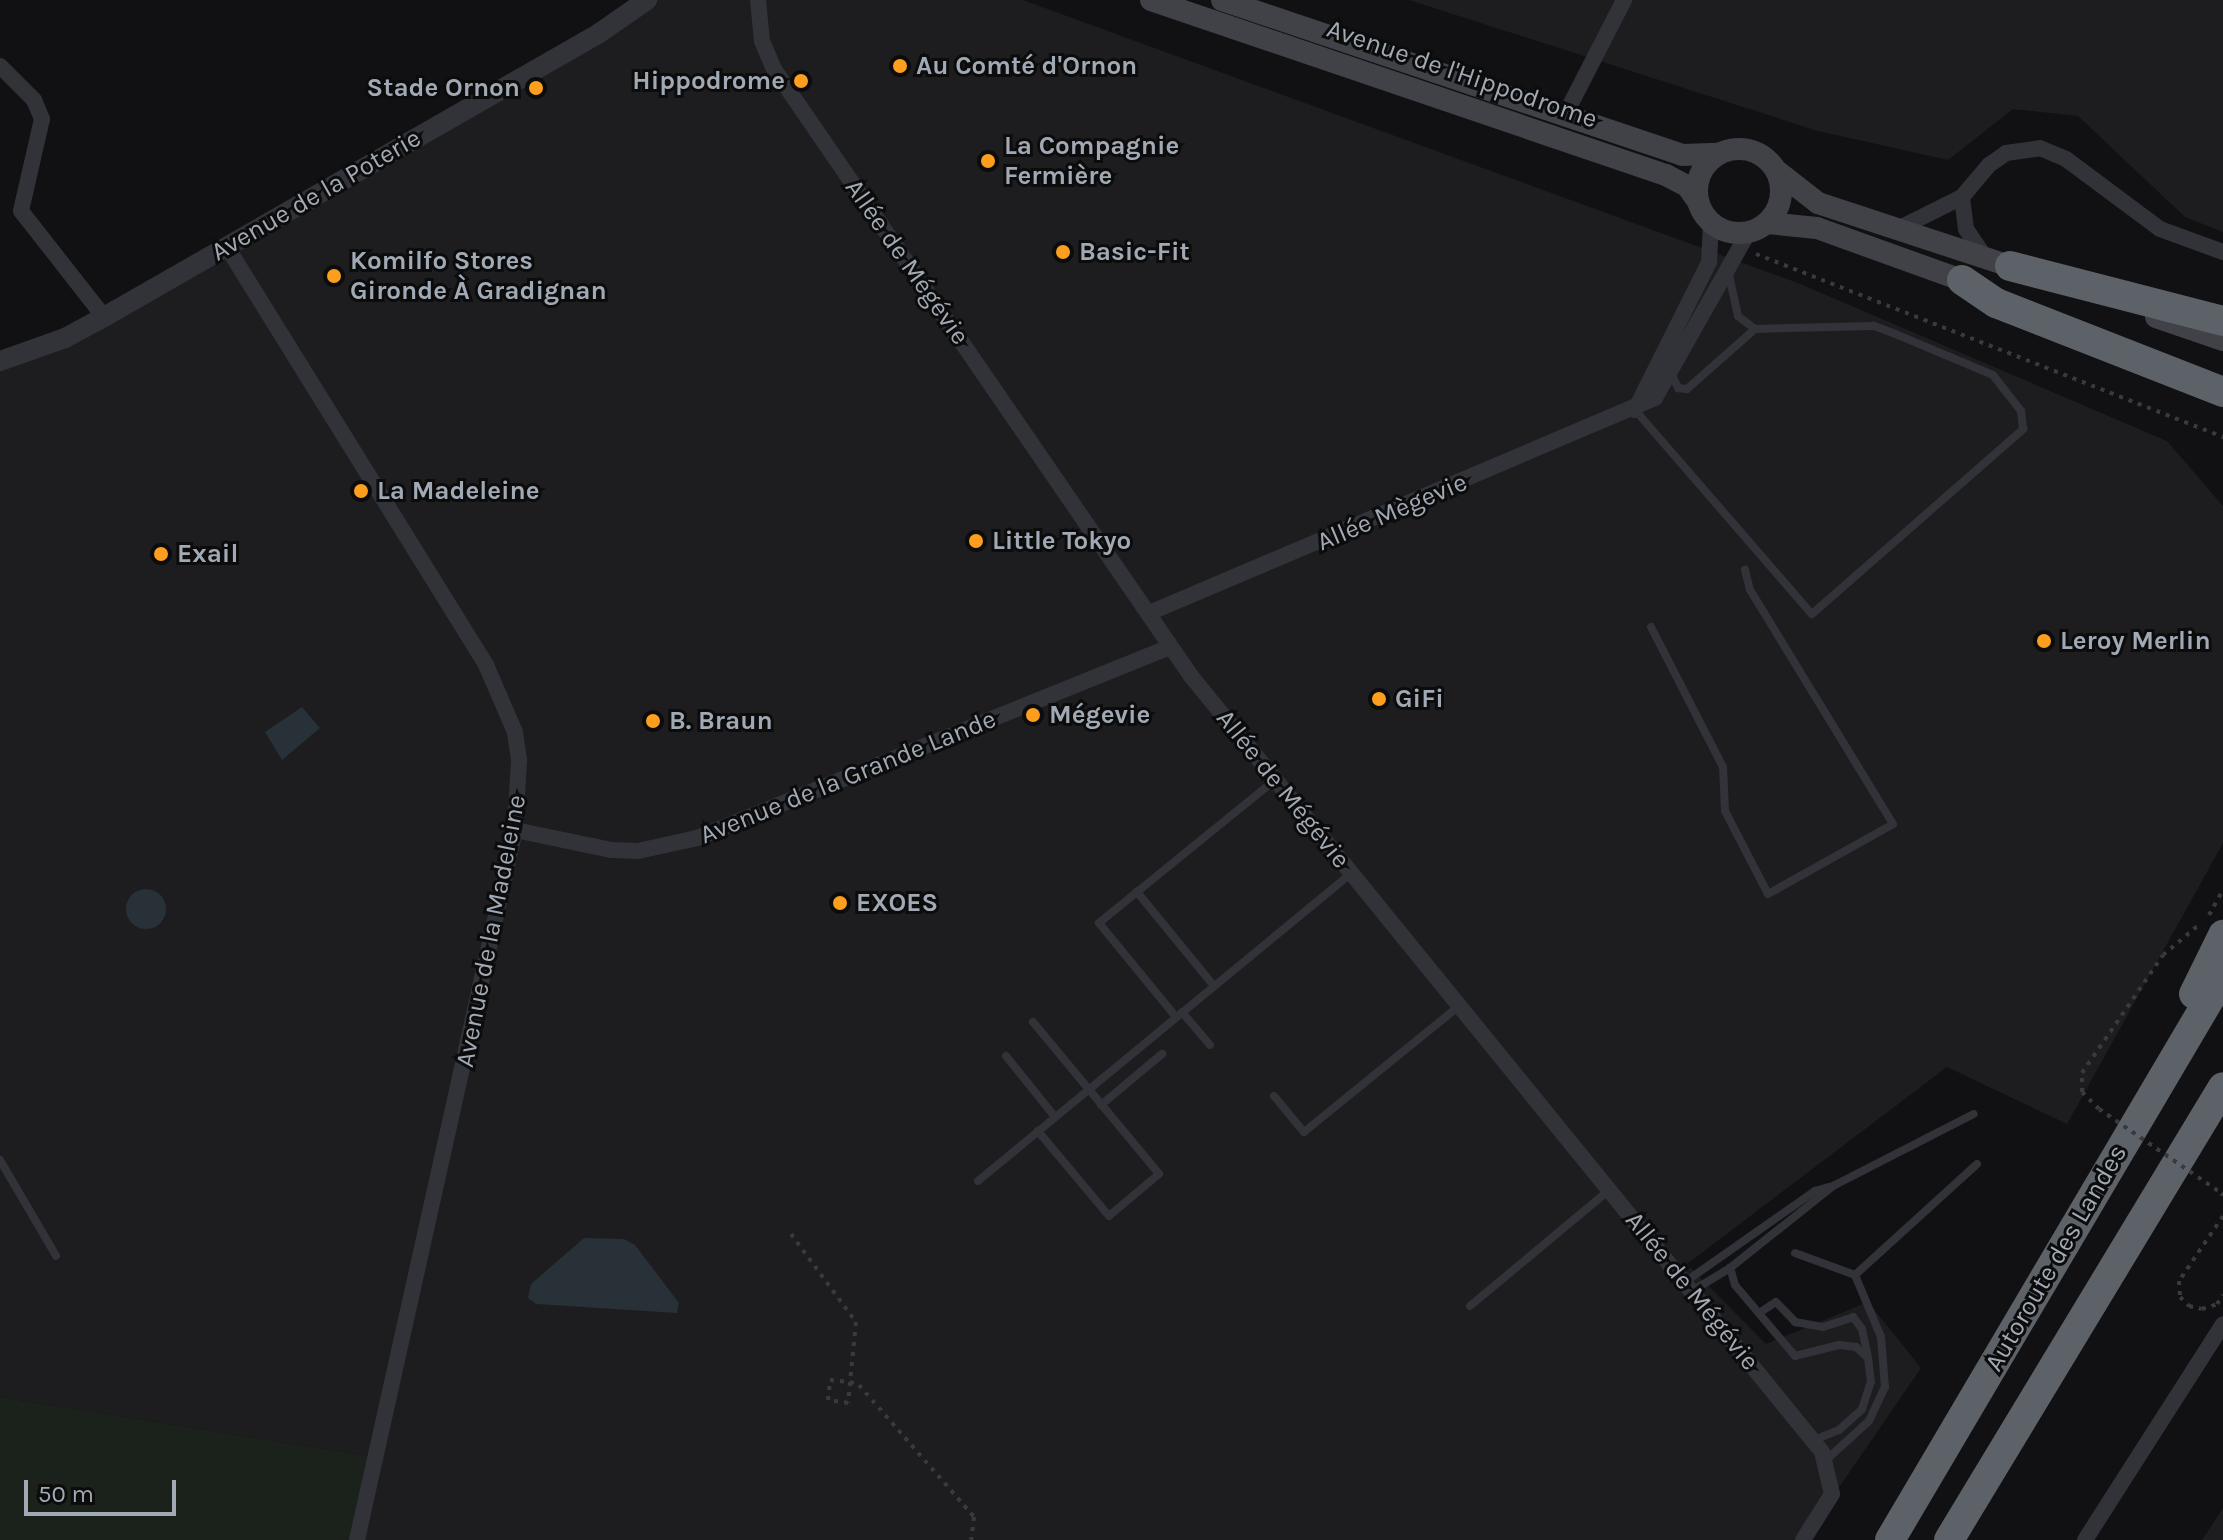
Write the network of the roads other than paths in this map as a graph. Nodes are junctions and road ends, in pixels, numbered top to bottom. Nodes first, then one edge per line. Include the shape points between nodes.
1 (647, 0) edge
2 (758, 0) edge
3 (1151, 0) edge
4 (1222, 0) edge
5 (1624, 0) edge
6 (632, 8) edge
7 (0, 66) edge
8 (1566, 113) junction
9 (1718, 154) junction
10 (1777, 171) junction
11 (1962, 197) junction
12 (1698, 202) junction
13 (1711, 222) junction
14 (1758, 227) junction
15 (1893, 231) junction
16 (227, 247) junction
17 (2223, 252) edge
18 (1732, 255) junction
19 (1998, 263) junction
20 (1962, 280) junction
21 (104, 317) junction
22 (2223, 321) edge
23 (1755, 329) junction
24 (2223, 340) edge
25 (0, 361) edge
26 (1671, 373) junction
27 (2223, 377) edge
28 (2223, 392) edge
29 (1635, 410) junction
30 (1745, 570) dead end
31 (1149, 613) junction
32 (1651, 627) dead end
33 (1170, 647) junction
34 (1275, 779) junction
35 (515, 830) junction
36 (1351, 873) junction
37 (1137, 892) junction
38 (2223, 935) edge
39 (2223, 976) edge
40 (1214, 986) junction
41 (1459, 1005) junction
42 (1179, 1014) junction
43 (1033, 1022) dead end
44 (1210, 1045) dead end
45 (1162, 1054) dead end
46 (1006, 1056) dead end
47 (2223, 1087) edge
48 (1088, 1089) junction
49 (1274, 1096) dead end
50 (1101, 1105) junction
51 (1974, 1114) dead end
52 (1055, 1117) junction
53 (2223, 1122) edge
54 (1038, 1131) junction
55 (2127, 1136) junction
56 (0, 1160) edge
57 (1977, 1164) dead end
58 (978, 1181) dead end
59 (1833, 1186) junction
60 (1610, 1190) junction
61 (1795, 1253) dead end
62 (56, 1256) dead end
63 (1730, 1268) junction
64 (1855, 1275) junction
65 (2107, 1279) junction
66 (1689, 1286) junction
67 (1470, 1306) dead end
68 (1759, 1313) junction
69 (2223, 1324) edge
70 (1868, 1358) junction
71 (1814, 1440) junction
72 (1826, 1460) junction
73 (357, 1540) edge
74 (1803, 1540) edge
75 (1890, 1540) edge
76 (1949, 1540) edge
77 (2085, 1540) edge

1 - 6 street, Avenue de la Poterie
2 - 31 street, Allée de Mégévie via 762,41 774,69
3 - 12 main road, Avenue de l'Hippodrome via 1666,175 1687,186
4 - 8 main road, Avenue de l'Hippodrome
5 - 8 street
6 - 16 street, Avenue de la Poterie
7 - 21 street via 34,100 42,119 21,211
8 - 9 main road, Avenue de l'Hippodrome via 1682,155
9 - 10 main road via 1752,150
9 - 12 main road via 1700,175
10 - 14 main road via 1781,199
10 - 15 main road via 1808,198
11 - 15 street
11 - 17 street via 2006,153 2040,148 2066,159 2160,229
11 - 19 street via 1966,229
12 - 13 main road
13 - 14 main road via 1732,232
13 - 29 street via 1709,262
14 - 18 street, Allée Mègevie
14 - 20 main road via 1817,228
15 - 19 main road
16 - 21 street, Avenue de la Poterie
16 - 35 street, Avenue de la Madeleine via 500,691 519,760
18 - 23 lane via 1732,301 1738,316
18 - 26 street, Allée Mègevie
19 - 22 highway
19 - 24 main road
20 - 27 main road
20 - 28 highway via 1996,303
21 - 25 street, Avenue de la Poterie via 65,338
23 - 26 lane via 1687,389 1678,388
23 - 29 lane via 1874,326 1993,375 2021,411 2023,429 1812,614
26 - 29 street, Allée Mègevie via 1655,398
29 - 31 street, Allée Mègevie
30 - 32 lane via 1750,590 1893,824 1768,894 1725,811 1723,767
31 - 33 street, Allée de Mégévie
33 - 34 street, Allée de Mégévie
33 - 35 street, Avenue de la Grande Lande via 697,838 638,851 612,850
34 - 36 street, Allée de Mégévie
34 - 37 lane
35 - 73 street, Avenue de la Madeleine
36 - 40 lane
36 - 41 street, Allée de Mégévie
37 - 40 lane
37 - 42 lane via 1099,923
38 - 55 highway via 2138,1096
39 - 55 highway, Autoroute des Landes
40 - 42 lane
41 - 49 lane via 1304,1132
41 - 60 street, Allée de Mégévie
42 - 44 lane
42 - 48 lane
43 - 48 lane
45 - 50 lane
46 - 52 lane
47 - 65 highway, Autoroute des Landes
48 - 50 lane
48 - 52 lane
50 - 54 lane via 1159,1174 1109,1216
51 - 59 lane
52 - 54 lane
53 - 65 highway
54 - 58 lane
55 - 75 highway, Autoroute des Landes
56 - 62 lane
57 - 64 lane
59 - 63 lane
59 - 66 lane via 1815,1191
60 - 66 street, Allée de Mégévie
60 - 67 lane
61 - 64 lane
63 - 66 lane
63 - 68 lane via 1735,1285
64 - 72 lane via 1881,1337 1885,1387 1869,1421
65 - 76 highway, Autoroute des Landes
66 - 71 street, Allée de Mégévie
68 - 70 lane via 1795,1356 1839,1345 1856,1347
68 - 70 lane via 1776,1302 1795,1322 1823,1327 1853,1317 1862,1329
69 - 77 street
70 - 71 lane via 1871,1382 1862,1409 1839,1430
71 - 72 street, Allée de Mégévie
72 - 74 street, Allée de Mégévie via 1832,1494

